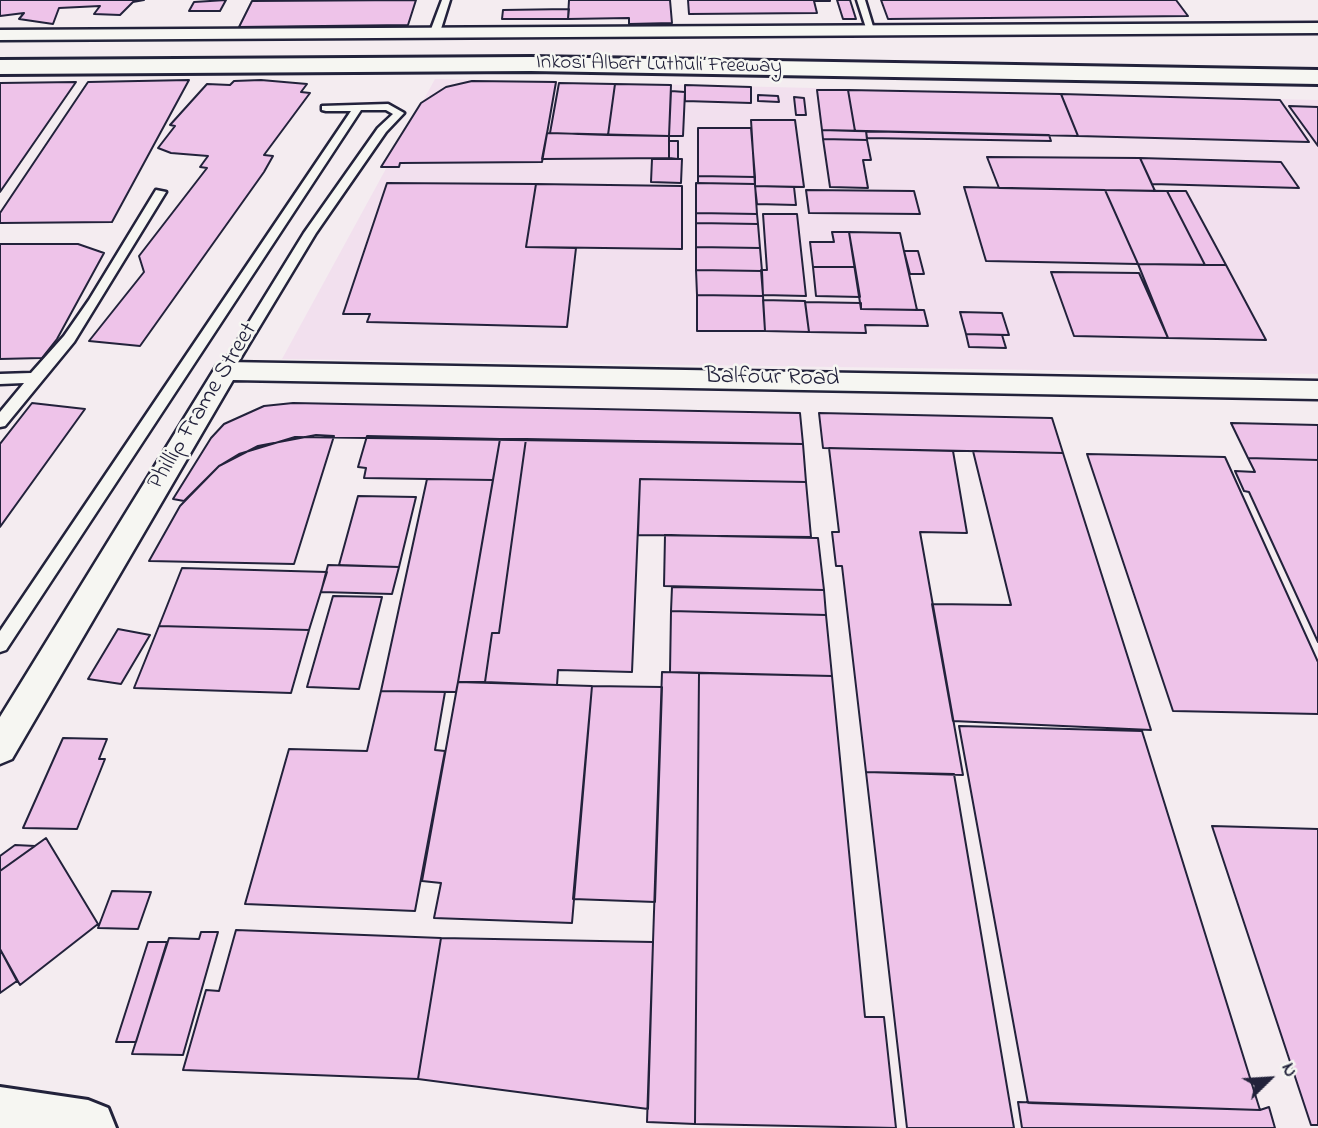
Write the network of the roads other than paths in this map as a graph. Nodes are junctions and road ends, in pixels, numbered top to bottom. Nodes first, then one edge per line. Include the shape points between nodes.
1 (446, 0) edge
2 (861, 0) edge
3 (1318, 27) edge
4 (872, 31) junction
5 (435, 32) junction
6 (0, 35) edge
7 (1152, 51) dead end
8 (0, 52) edge
9 (0, 67) edge
10 (1318, 77) edge
11 (326, 108) dead end
12 (358, 108) junction
13 (160, 192) dead end
14 (226, 371) junction
15 (35, 378) junction
16 (0, 379) edge
17 (1318, 390) edge
18 (0, 422) edge
19 (0, 645) edge
20 (0, 748) edge
21 (0, 1115) edge
22 (88, 1128) edge

1 - 5 lane
2 - 4 lane
3 - 4 street
4 - 5 street
5 - 6 street
7 - 8 main road, Inkosi Albert Luthuli Freeway via 694,47
9 - 10 main road, Inkosi Albert Luthuli Freeway via 531,64
11 - 12 lane
12 - 14 lane, Phillip Frame Street via 388,107 399,113 382,130 310,233
12 - 19 lane
13 - 15 lane via 94,302
14 - 17 street, Balfour Road
14 - 20 street, Phillip Frame Street
15 - 16 lane
15 - 18 lane
21 - 22 main road

